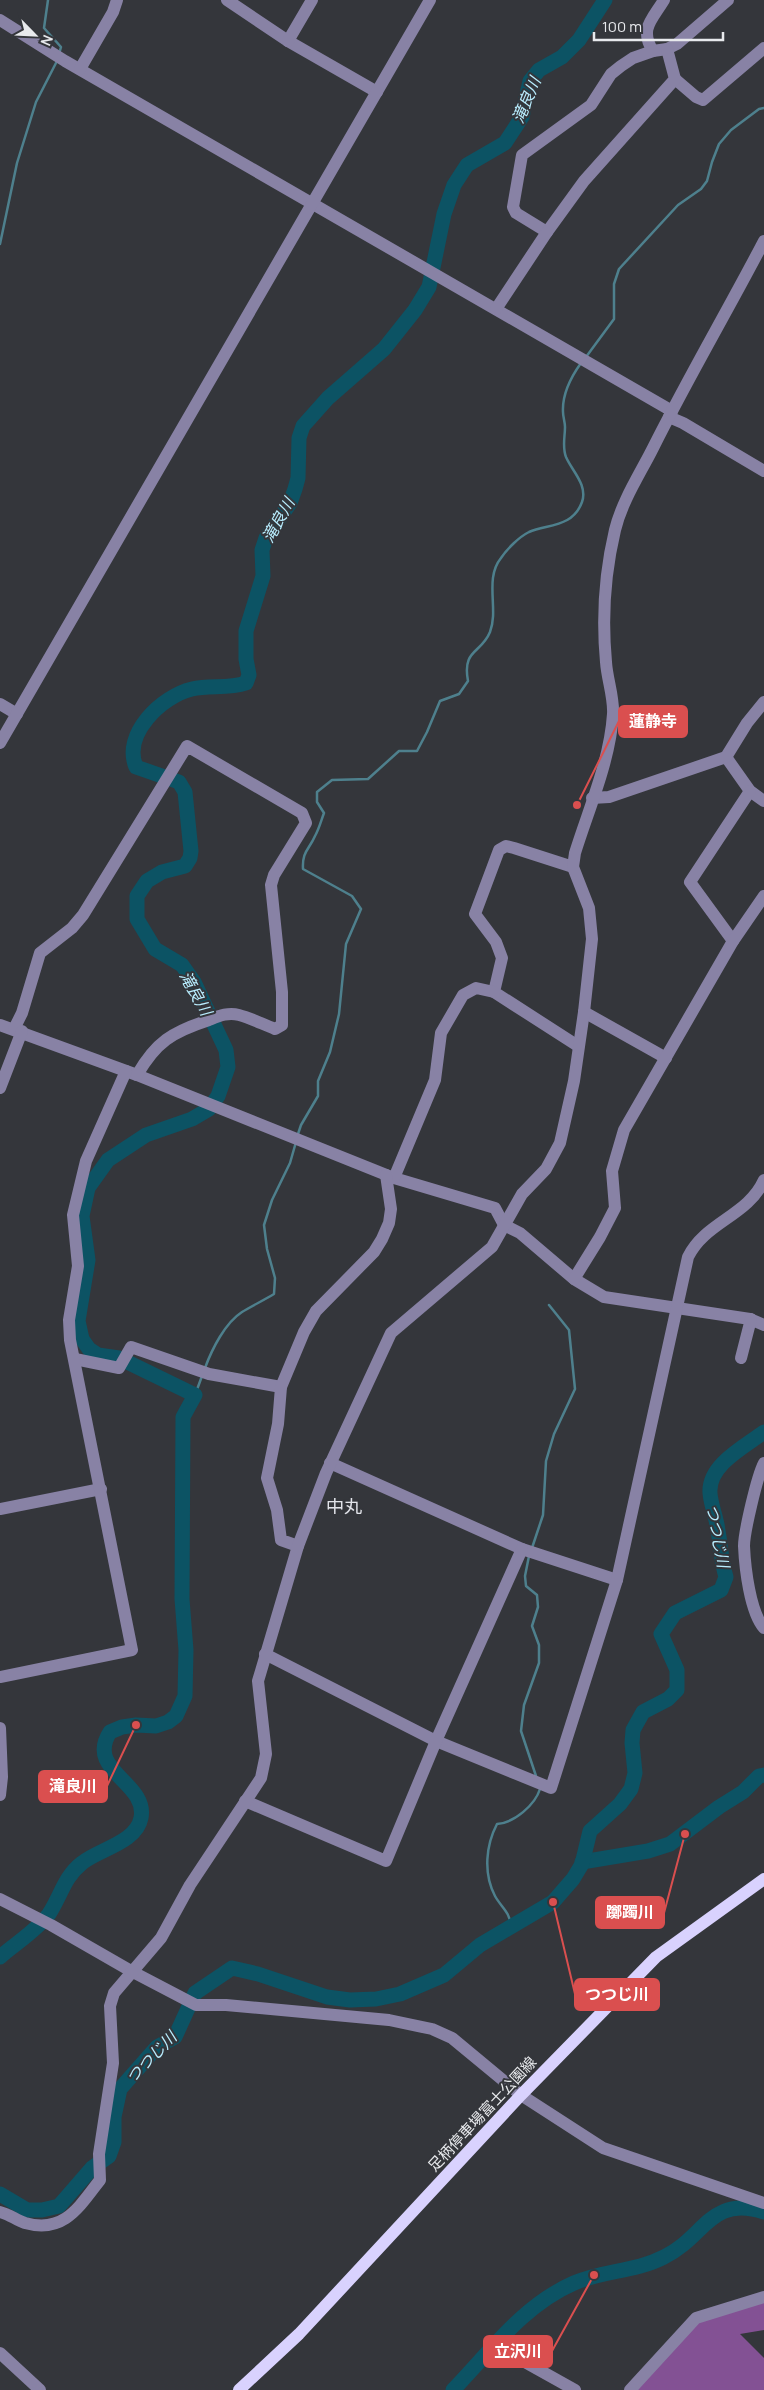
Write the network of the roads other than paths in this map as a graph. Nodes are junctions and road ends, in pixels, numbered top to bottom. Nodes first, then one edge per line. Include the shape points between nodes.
1 (117, 0) edge
2 (227, 0) edge
3 (312, 0) edge
4 (430, 0) edge
5 (664, 0) edge
6 (728, 0) edge
7 (0, 20) edge
8 (288, 41) junction
9 (764, 48) edge
10 (667, 49) junction
11 (653, 51) junction
12 (80, 69) junction
13 (675, 79) junction
14 (377, 92) junction
15 (313, 203) junction
16 (547, 232) junction
17 (764, 241) edge
18 (496, 309) junction
19 (670, 414) junction
20 (764, 471) edge
21 (764, 702) edge
22 (0, 704) edge
23 (17, 714) junction
24 (0, 743) edge
25 (726, 757) junction
26 (750, 791) junction
27 (592, 798) junction
28 (764, 801) edge
29 (573, 867) junction
30 (764, 896) edge
31 (733, 941) junction
32 (494, 992) junction
33 (584, 1012) junction
34 (0, 1025) edge
35 (18, 1030) junction
36 (578, 1046) junction
37 (666, 1058) junction
38 (132, 1073) junction
39 (0, 1088) edge
40 (390, 1176) junction
41 (764, 1180) edge
42 (504, 1225) junction
43 (574, 1279) junction
44 (678, 1308) junction
45 (751, 1319) junction
46 (764, 1325) edge
47 (741, 1358) dead end
48 (75, 1359) junction
49 (281, 1388) junction
50 (330, 1463) junction
51 (764, 1464) edge
52 (101, 1489) junction
53 (0, 1509) edge
54 (298, 1546) junction
55 (522, 1549) junction
56 (617, 1580) junction
57 (764, 1628) edge
58 (265, 1654) junction
59 (0, 1677) edge
60 (0, 1728) edge
61 (436, 1741) junction
62 (0, 1795) edge
63 (245, 1801) junction
64 (764, 1879) edge
65 (0, 1899) edge
66 (131, 1971) junction
67 (521, 2095) junction
68 (764, 2203) edge
69 (0, 2212) edge
70 (764, 2297) edge
71 (507, 2352) dead end
72 (0, 2353) edge
73 (40, 2390) edge
74 (239, 2390) edge
75 (575, 2390) edge
76 (630, 2390) edge

1 - 12 street
2 - 8 street
3 - 8 street
4 - 14 street
5 - 11 street via 646,30 646,40
6 - 10 street
7 - 12 street
8 - 14 street
9 - 13 street via 703,100
10 - 11 street
10 - 13 street
11 - 16 street via 620,66 586,110 522,155 513,207 516,213
12 - 15 street
13 - 16 street via 584,181
14 - 15 street
15 - 18 street
15 - 23 street
16 - 18 street
17 - 19 street
18 - 19 street via 584,359
19 - 20 street
19 - 27 street via 615,528 605,620 606,662 613,715 611,735
21 - 25 street
22 - 23 street
23 - 24 street
25 - 26 street
25 - 27 street via 609,797
26 - 28 street
26 - 31 street via 690,882
27 - 29 street
29 - 32 street via 506,846 499,850 475,914 496,942 502,958
29 - 33 street via 589,908 592,926
30 - 31 street
31 - 37 street
32 - 36 street
32 - 40 street via 476,988 463,994 448,1020 441,1033 438,1063 428,1101
33 - 36 street
33 - 37 street
34 - 35 street
35 - 38 street
35 - 38 street via 40,953 83,915 187,746 302,813 305,818 306,823 271,885 282,992 282,1025 275,1030 239,1015 226,1014 167,1038
35 - 39 street
36 - 42 street via 560,1143 550,1164 522,1194
37 - 43 street via 624,1130 612,1172 615,1208
38 - 40 street
38 - 48 street via 86,1161 73,1215 78,1266 69,1320
40 - 42 street via 495,1208
40 - 49 street via 391,1209 382,1239 374,1252 316,1311
41 - 44 street via 758,1193 745,1207 700,1238 693,1247
42 - 43 street via 520,1233
42 - 50 street via 492,1247 391,1333
43 - 44 street via 604,1297
44 - 45 street
44 - 56 street
45 - 46 street
45 - 47 street
48 - 49 street via 118,1368 131,1347 202,1372
48 - 52 street
49 - 54 street via 278,1424 267,1478 277,1510 281,1540
50 - 54 street
50 - 55 street
51 - 57 street via 754,1490 744,1545 754,1609
52 - 53 street
52 - 59 street via 132,1650
54 - 58 street
55 - 56 street
55 - 61 street
56 - 61 street via 551,1788
58 - 61 street
58 - 63 street via 258,1681 266,1754 261,1778
60 - 62 street
61 - 63 street via 386,1861
63 - 66 street via 190,1885 162,1938
64 - 67 main road, 足柄停車場富士公園線 via 656,1957
65 - 66 street
66 - 67 street via 196,2005 226,2004 389,2020 423,2027 452,2038
66 - 69 street via 114,1993 110,2006 113,2063 99,2154 100,2180 74,2214 50,2225 35,2226
67 - 68 street via 603,2148
67 - 74 main road, 足柄停車場富士公園線 via 299,2334
70 - 76 street via 696,2318
71 - 75 street
72 - 73 street

